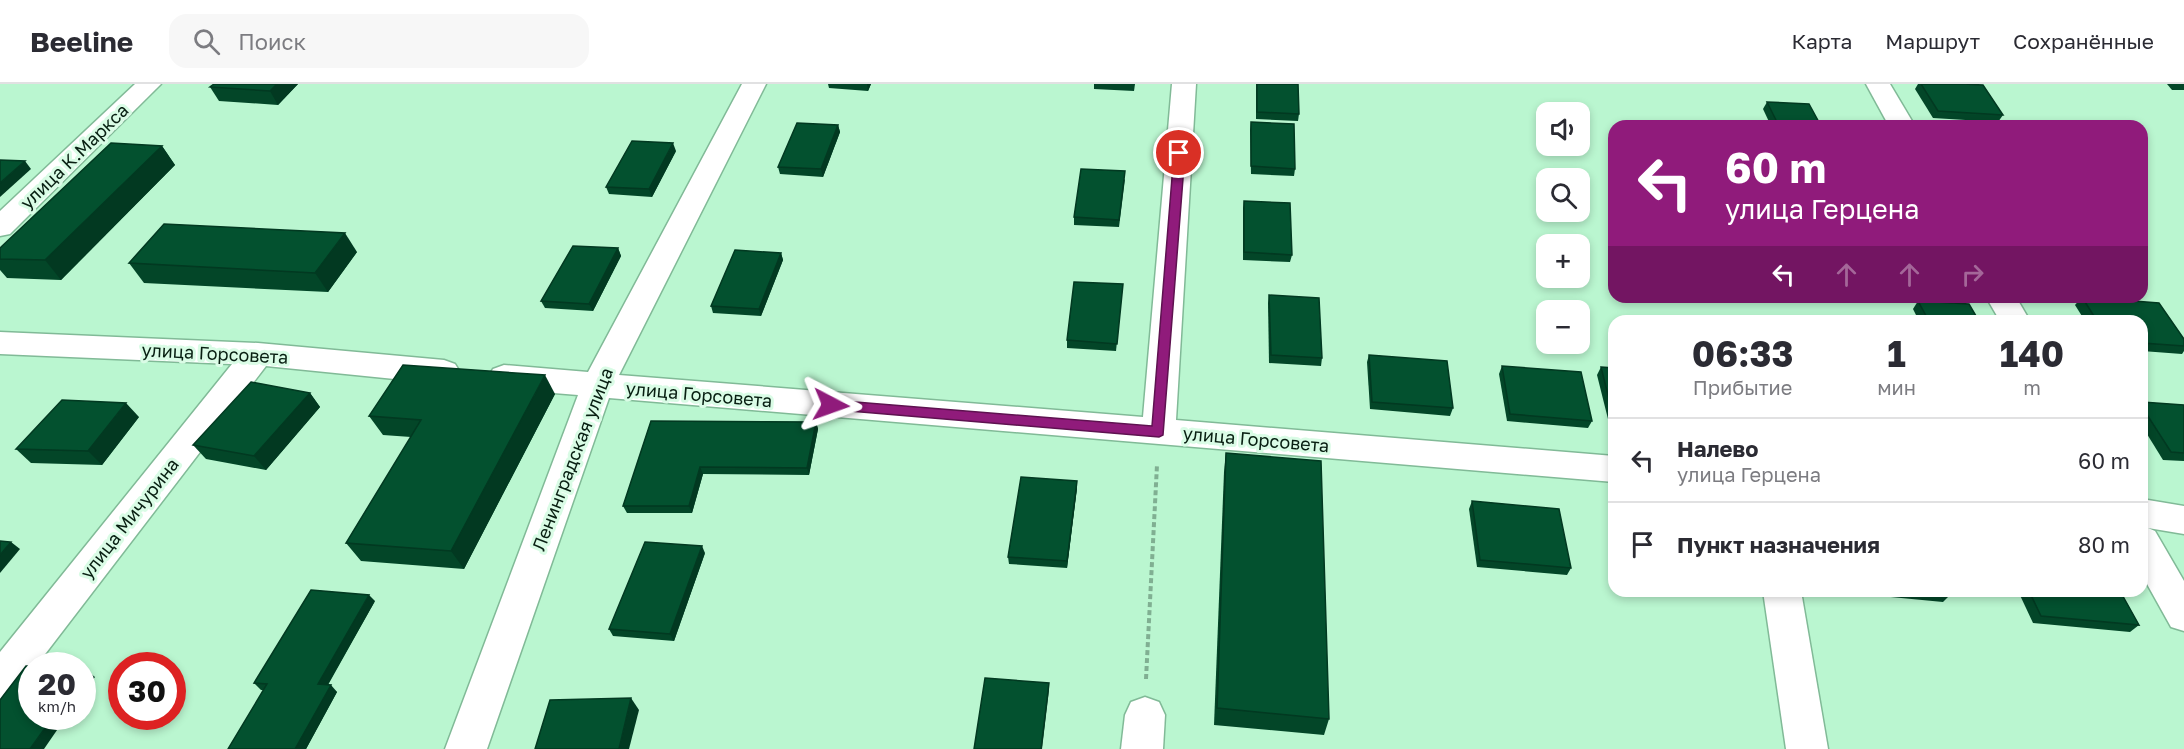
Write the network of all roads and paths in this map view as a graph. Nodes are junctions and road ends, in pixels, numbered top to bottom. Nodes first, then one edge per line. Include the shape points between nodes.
1 (149, 84) edge
2 (754, 84) edge
3 (1184, 84) edge
4 (1878, 84) edge
5 (1899, 120) edge
6 (0, 227) edge
7 (0, 343) edge
8 (258, 354) junction
9 (597, 386) junction
10 (1159, 431) junction
11 (1608, 468) edge
12 (2148, 514) edge
13 (2184, 520) edge
14 (2148, 552) edge
15 (1783, 597) edge
16 (2184, 615) edge
17 (0, 682) edge
18 (1143, 732) edge
19 (466, 749) edge
20 (1807, 749) edge

1 - 6 street, улица К.Маркса
2 - 9 street, Ленинградская улица
3 - 10 street
4 - 5 street
7 - 8 street, улица Горсовета
8 - 9 street, улица Горсовета
8 - 17 street, улица Мичурина
9 - 10 street, улица Горсовета
9 - 19 street, Ленинградская улица
10 - 11 street, улица Горсовета
10 - 18 path
12 - 13 street
14 - 16 street
15 - 20 street

